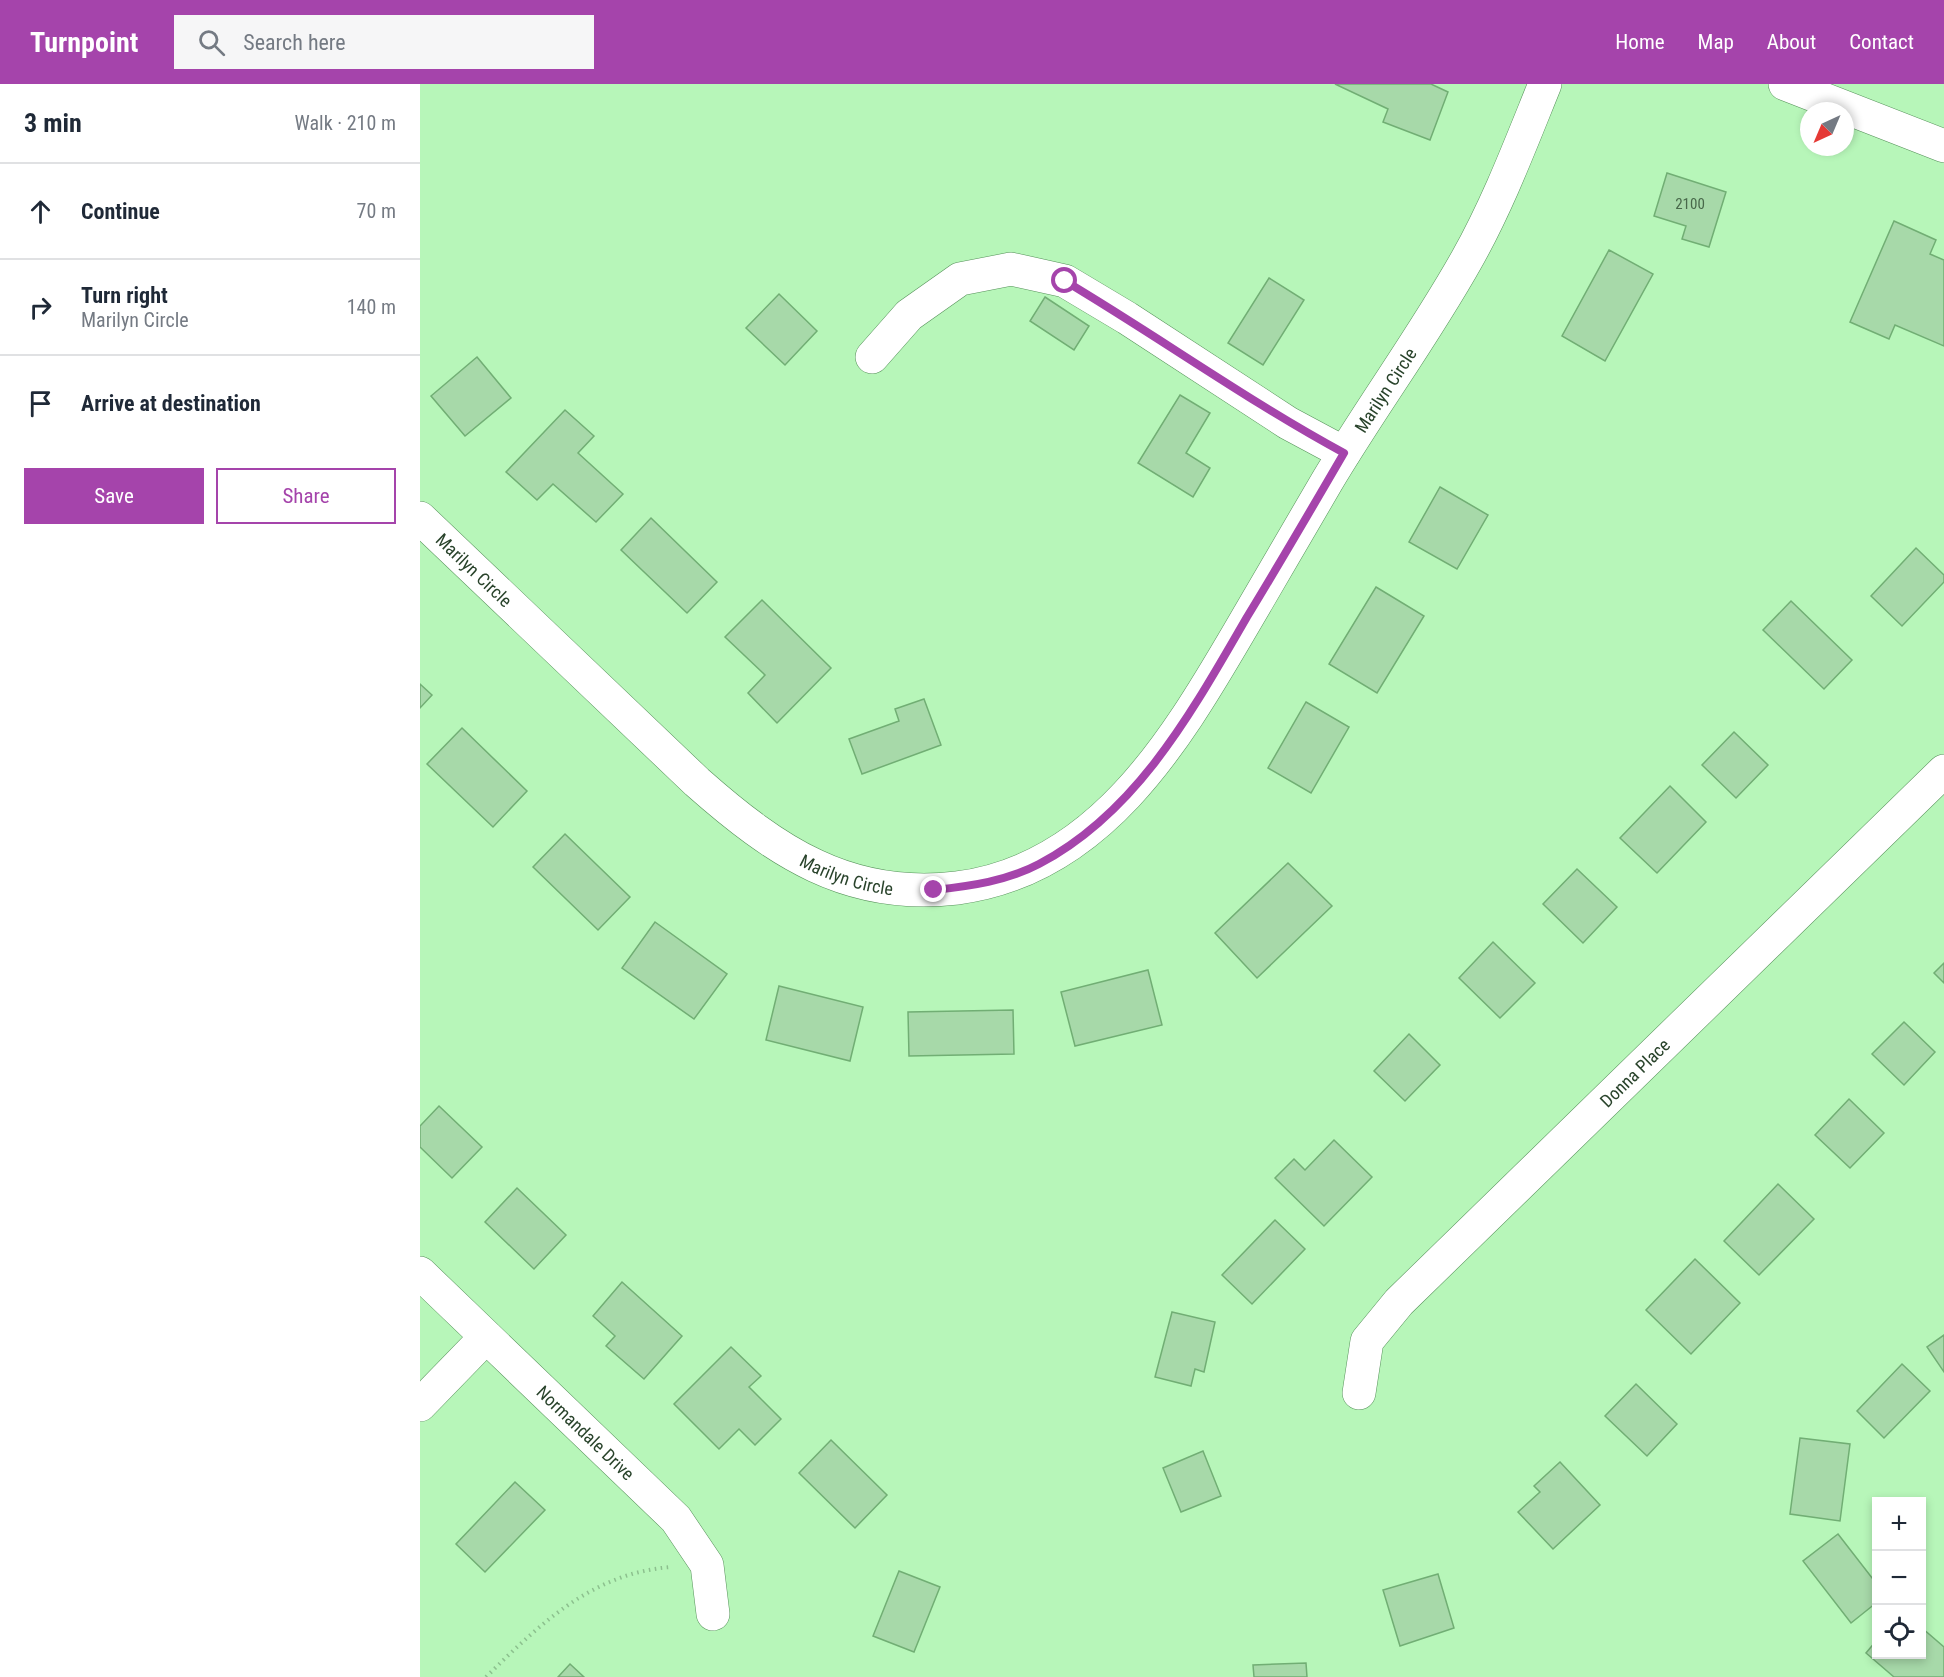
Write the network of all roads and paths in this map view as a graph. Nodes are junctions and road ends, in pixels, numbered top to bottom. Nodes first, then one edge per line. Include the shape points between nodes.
1 (1545, 84) edge
2 (1785, 84) edge
3 (1944, 146) edge
4 (872, 357) dead end
5 (1344, 453) junction
6 (420, 518) edge
7 (1944, 771) edge
8 (420, 1273) edge
9 (486, 1337) junction
10 (1359, 1393) dead end
11 (420, 1405) edge
12 (707, 1565) junction
13 (713, 1614) dead end
14 (486, 1677) edge

1 - 5 street, Marilyn Circle via 1469,257
2 - 3 street
4 - 5 street via 909,315 960,279 1011,269 1065,281 1288,423
5 - 6 street, Marilyn Circle via 1184,723 1119,804 1039,864 993,882 934,890 903,890 846,880 791,854 760,834 697,782
7 - 10 street, Donna Place via 1399,1302 1367,1341
8 - 9 street, Normandale Drive
9 - 11 street
9 - 12 street, Normandale Drive via 676,1520
12 - 13 street, Normandale Drive
12 - 14 path via 646,1569 582,1594 530,1634

